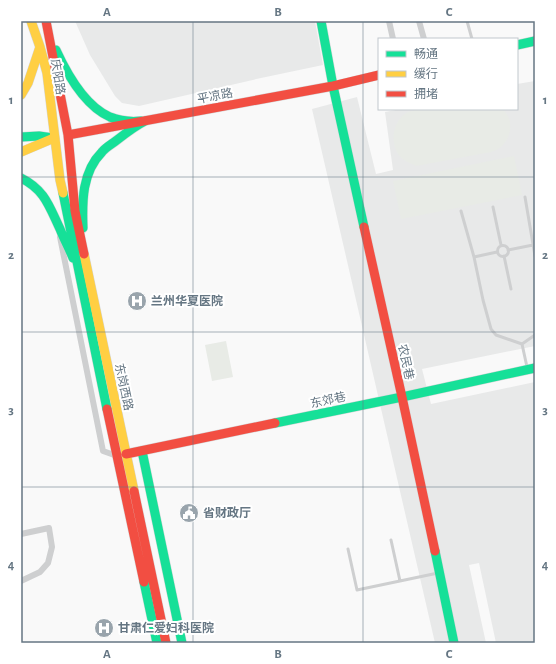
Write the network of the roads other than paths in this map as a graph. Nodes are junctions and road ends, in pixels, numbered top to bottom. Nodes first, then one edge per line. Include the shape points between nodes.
1 (31, 21) edge
2 (321, 21) edge
3 (389, 21) edge
4 (419, 21) edge
5 (467, 21) edge
6 (47, 24) edge
7 (393, 38) edge
8 (424, 38) edge
9 (472, 38) edge
10 (535, 41) edge
11 (518, 44) edge
12 (40, 47) junction
13 (378, 75) edge
14 (333, 86) junction
15 (21, 95) edge
16 (145, 121) junction
17 (68, 135) junction
18 (21, 137) edge
19 (54, 138) junction
20 (21, 152) edge
21 (21, 178) edge
22 (525, 197) dead end
23 (493, 207) dead end
24 (462, 211) dead end
25 (57, 224) junction
26 (533, 245) junction
27 (502, 246) junction
28 (508, 250) junction
29 (497, 252) junction
30 (504, 256) junction
31 (535, 256) edge
32 (474, 257) junction
33 (82, 269) junction
34 (511, 289) dead end
35 (535, 335) edge
36 (522, 344) junction
37 (531, 369) edge
38 (402, 397) junction
39 (142, 451) junction
40 (122, 455) junction
41 (21, 534) edge
42 (392, 540) dead end
43 (348, 549) dead end
44 (439, 573) junction
45 (21, 581) edge
46 (400, 581) junction
47 (157, 643) edge
48 (166, 643) edge
49 (182, 643) edge
50 (454, 643) edge

1 - 12 main road, 庆阳路
2 - 14 main road, 农民巷
3 - 7 street
4 - 8 street
5 - 9 lane
6 - 16 main road via 60,61 79,89 99,111 128,122
6 - 17 main road, 庆阳路
10 - 11 main road
12 - 15 main road via 28,83
12 - 19 main road, 庆阳路 via 47,73
13 - 14 main road, 平凉路
14 - 16 main road, 平凉路
14 - 38 main road, 农民巷
16 - 17 main road, 平凉路
16 - 33 main road via 106,148 89,171 82,211
17 - 19 main road, 平凉路
17 - 33 main road, 东岗西路
18 - 19 main road, 平凉路
19 - 20 main road, 平凉路
19 - 33 main road, 东岗西路 via 60,180
21 - 25 main road via 39,190 51,208
22 - 26 lane
23 - 27 lane
24 - 32 lane
25 - 33 main road
25 - 40 street via 103,451
26 - 28 lane
26 - 31 lane
27 - 28 lane via 506,246
27 - 29 lane
28 - 30 lane
29 - 30 lane
29 - 32 lane
30 - 34 lane
32 - 36 lane via 491,329 496,335
33 - 40 main road, 东岗西路
35 - 36 lane
36 - 37 lane
37 - 38 main road, 东郊巷
38 - 39 main road, 东郊巷
38 - 44 main road, 农民巷
39 - 40 main road, 东郊巷
39 - 49 main road
40 - 47 main road, 东岗西路
40 - 48 main road, 东岗西路
41 - 45 street via 49,528 52,547 48,563 40,572
42 - 46 lane
43 - 46 lane via 357,590
44 - 46 lane
44 - 50 main road, 农民巷

